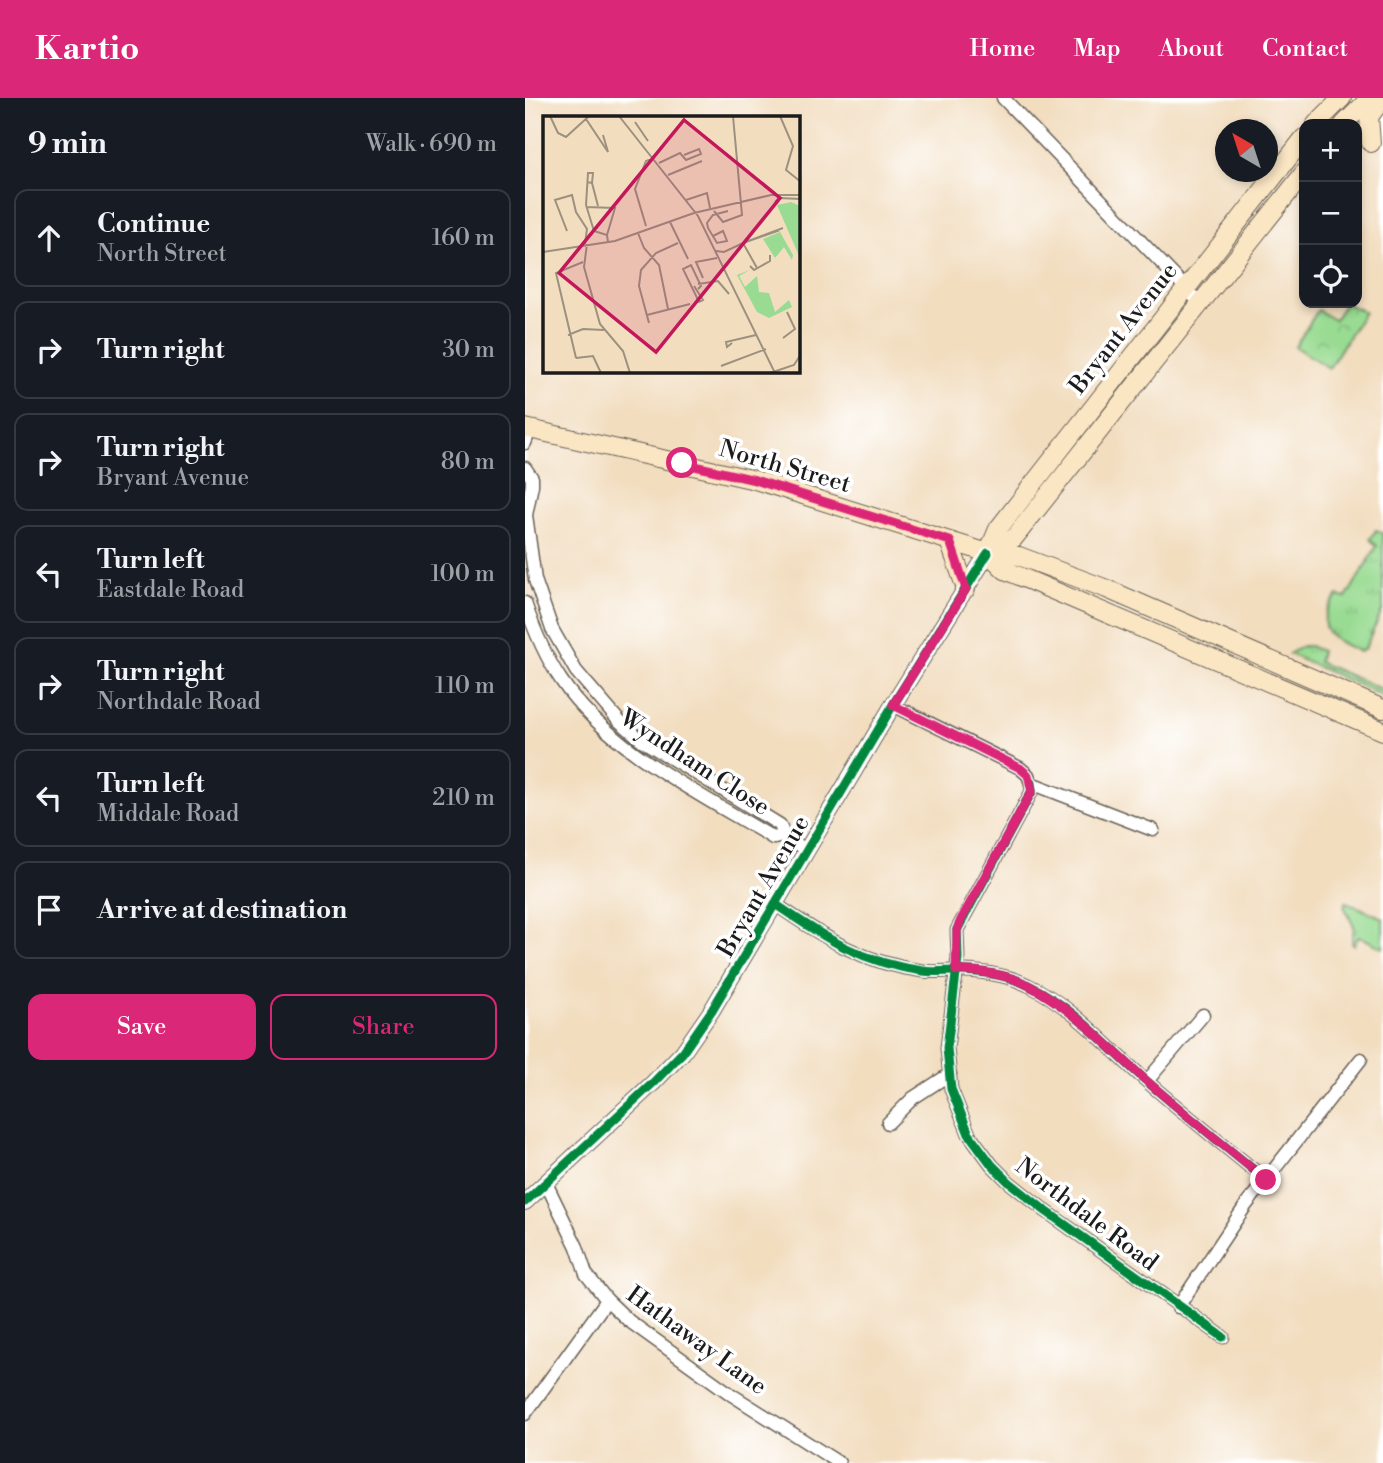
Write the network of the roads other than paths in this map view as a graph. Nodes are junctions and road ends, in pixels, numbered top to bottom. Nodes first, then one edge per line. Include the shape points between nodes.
1 (1003, 98) edge
2 (1342, 98) edge
3 (1370, 98) edge
4 (1383, 98) edge
5 (1321, 119) edge
6 (1349, 119) edge
7 (1371, 143) dead end
8 (1299, 144) edge
9 (1299, 179) edge
10 (1185, 288) junction
11 (1201, 304) junction
12 (527, 433) edge
13 (525, 468) edge
14 (526, 515) edge
15 (950, 541) junction
16 (988, 553) junction
17 (966, 589) junction
18 (525, 603) edge
19 (552, 629) junction
20 (537, 636) junction
21 (893, 705) junction
22 (1383, 709) edge
23 (1383, 732) edge
24 (643, 741) junction
25 (635, 754) junction
26 (1031, 783) junction
27 (1153, 830) dead end
28 (784, 836) junction
29 (806, 850) junction
30 (775, 904) junction
31 (956, 971) junction
32 (1203, 1015) dead end
33 (1361, 1059) dead end
34 (950, 1074) junction
35 (1147, 1081) junction
36 (888, 1123) dead end
37 (1266, 1180) junction
38 (546, 1183) junction
39 (525, 1202) edge
40 (607, 1300) junction
41 (1178, 1307) junction
42 (1223, 1337) dead end
43 (525, 1414) edge
44 (839, 1463) edge

1 - 10 street
2 - 5 main road
3 - 6 main road
4 - 7 main road via 1369,117
8 - 10 main road, Bryant Avenue
9 - 11 main road, Bryant Avenue
10 - 11 street
10 - 16 main road, Bryant Avenue via 998,529
11 - 16 main road, Bryant Avenue via 1014,538
12 - 15 main road, North Street via 755,480
13 - 14 street, Wyndham Close via 532,478
14 - 19 street, Wyndham Close via 535,580
15 - 16 main road, North Street
15 - 17 main road
16 - 17 street, Bryant Avenue
16 - 22 main road, North Street via 1019,556 1107,589
16 - 23 main road, North Street via 1005,570
17 - 21 street, Bryant Avenue
18 - 20 street, Wyndham Close
19 - 20 street
19 - 24 street, Wyndham Close via 591,691
20 - 25 street, Wyndham Close via 561,681
21 - 26 street via 1020,768
21 - 29 street, Bryant Avenue
24 - 25 street
24 - 28 street, Wyndham Close via 780,825
25 - 28 street, Wyndham Close via 773,838
26 - 27 street
26 - 31 street, Northdale Road via 1032,791 957,930
28 - 29 street, Wyndham Close
29 - 30 street, Bryant Avenue
30 - 31 street via 813,931 867,959 927,972
30 - 38 street, Bryant Avenue via 683,1052 613,1124
31 - 34 street, Northdale Road via 947,1048
31 - 35 street via 1009,978 1045,994
32 - 35 street
33 - 37 street
34 - 36 street via 913,1098
34 - 41 street, Northdale Road via 951,1089 969,1133 992,1165 1043,1209
35 - 37 street
37 - 41 street
38 - 39 street, Bryant Avenue
38 - 40 street, Hathaway Lane via 586,1274
40 - 43 street
40 - 44 street, Hathaway Lane via 732,1395
41 - 42 street, Northdale Road

